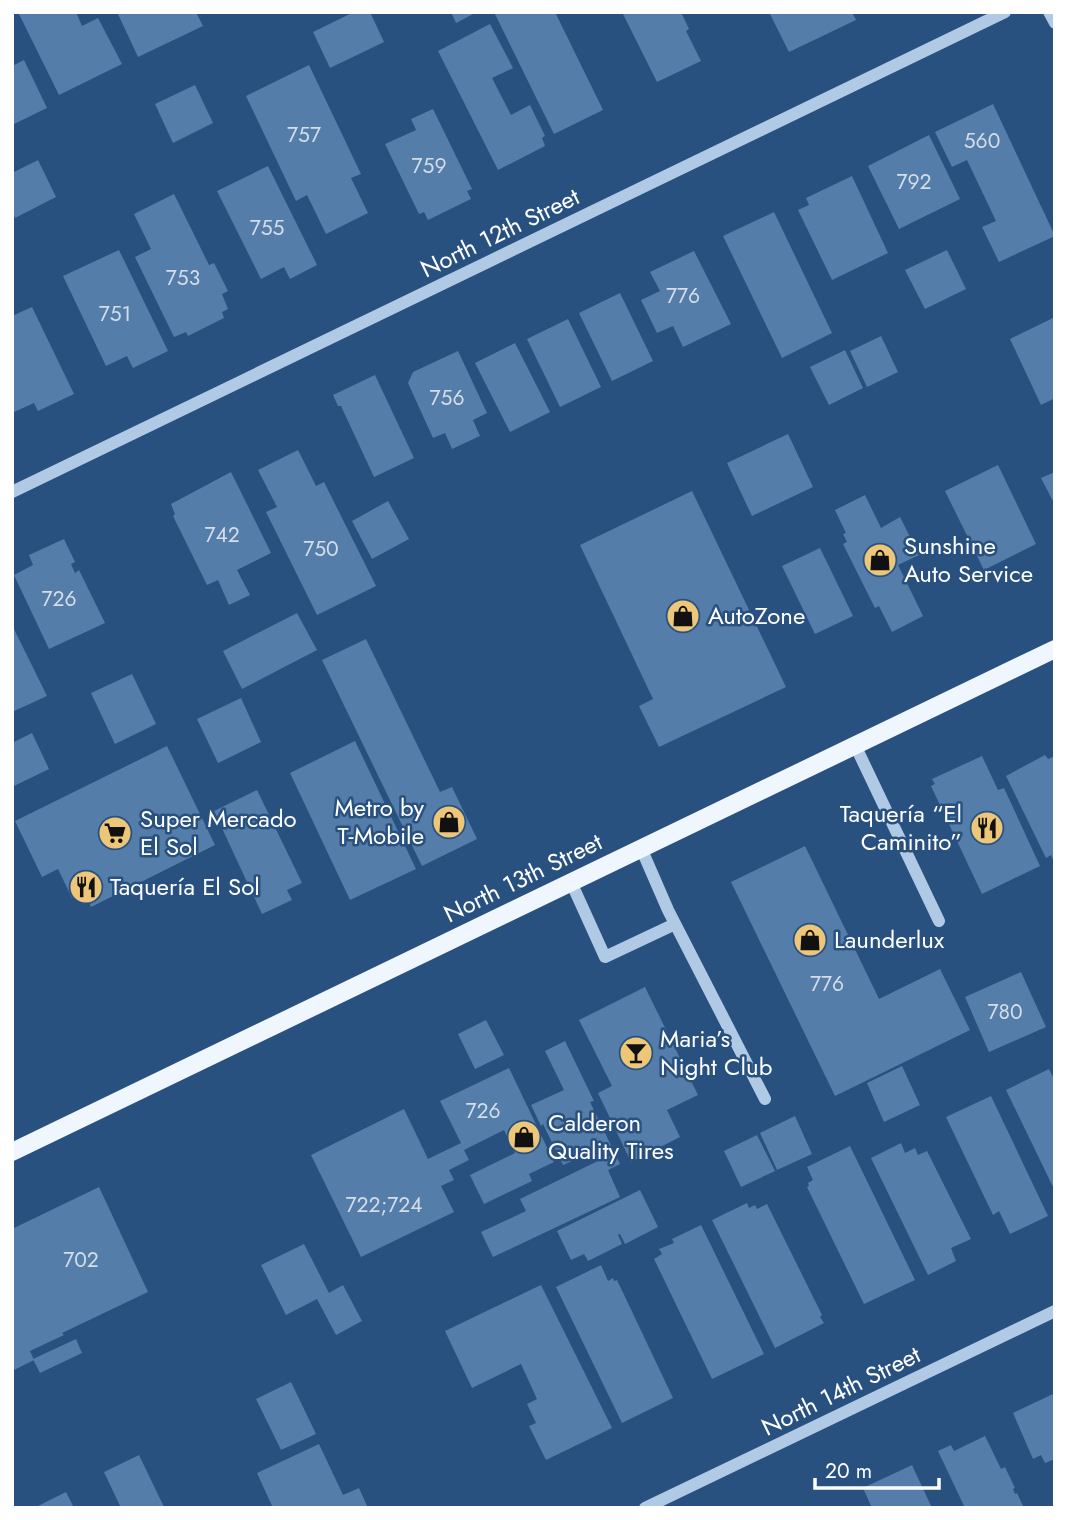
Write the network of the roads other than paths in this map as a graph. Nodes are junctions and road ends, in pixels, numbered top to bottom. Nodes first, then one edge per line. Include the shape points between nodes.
1 (1005, 12) edge
2 (1049, 12) edge
3 (1055, 23) edge
4 (12, 492) edge
5 (1055, 649) edge
6 (856, 745) junction
7 (641, 848) junction
8 (571, 883) junction
9 (939, 921) dead end
10 (675, 923) junction
11 (765, 1099) dead end
12 (12, 1152) edge
13 (1055, 1311) edge
14 (645, 1508) edge

1 - 4 street, North 12th Street
2 - 3 street
5 - 6 main road, North 13th Street
6 - 7 main road, North 13th Street
6 - 9 street
7 - 8 main road, North 13th Street
7 - 10 street
8 - 10 street via 605,957
8 - 12 main road, North 13th Street
10 - 11 street
13 - 14 street, North 14th Street

